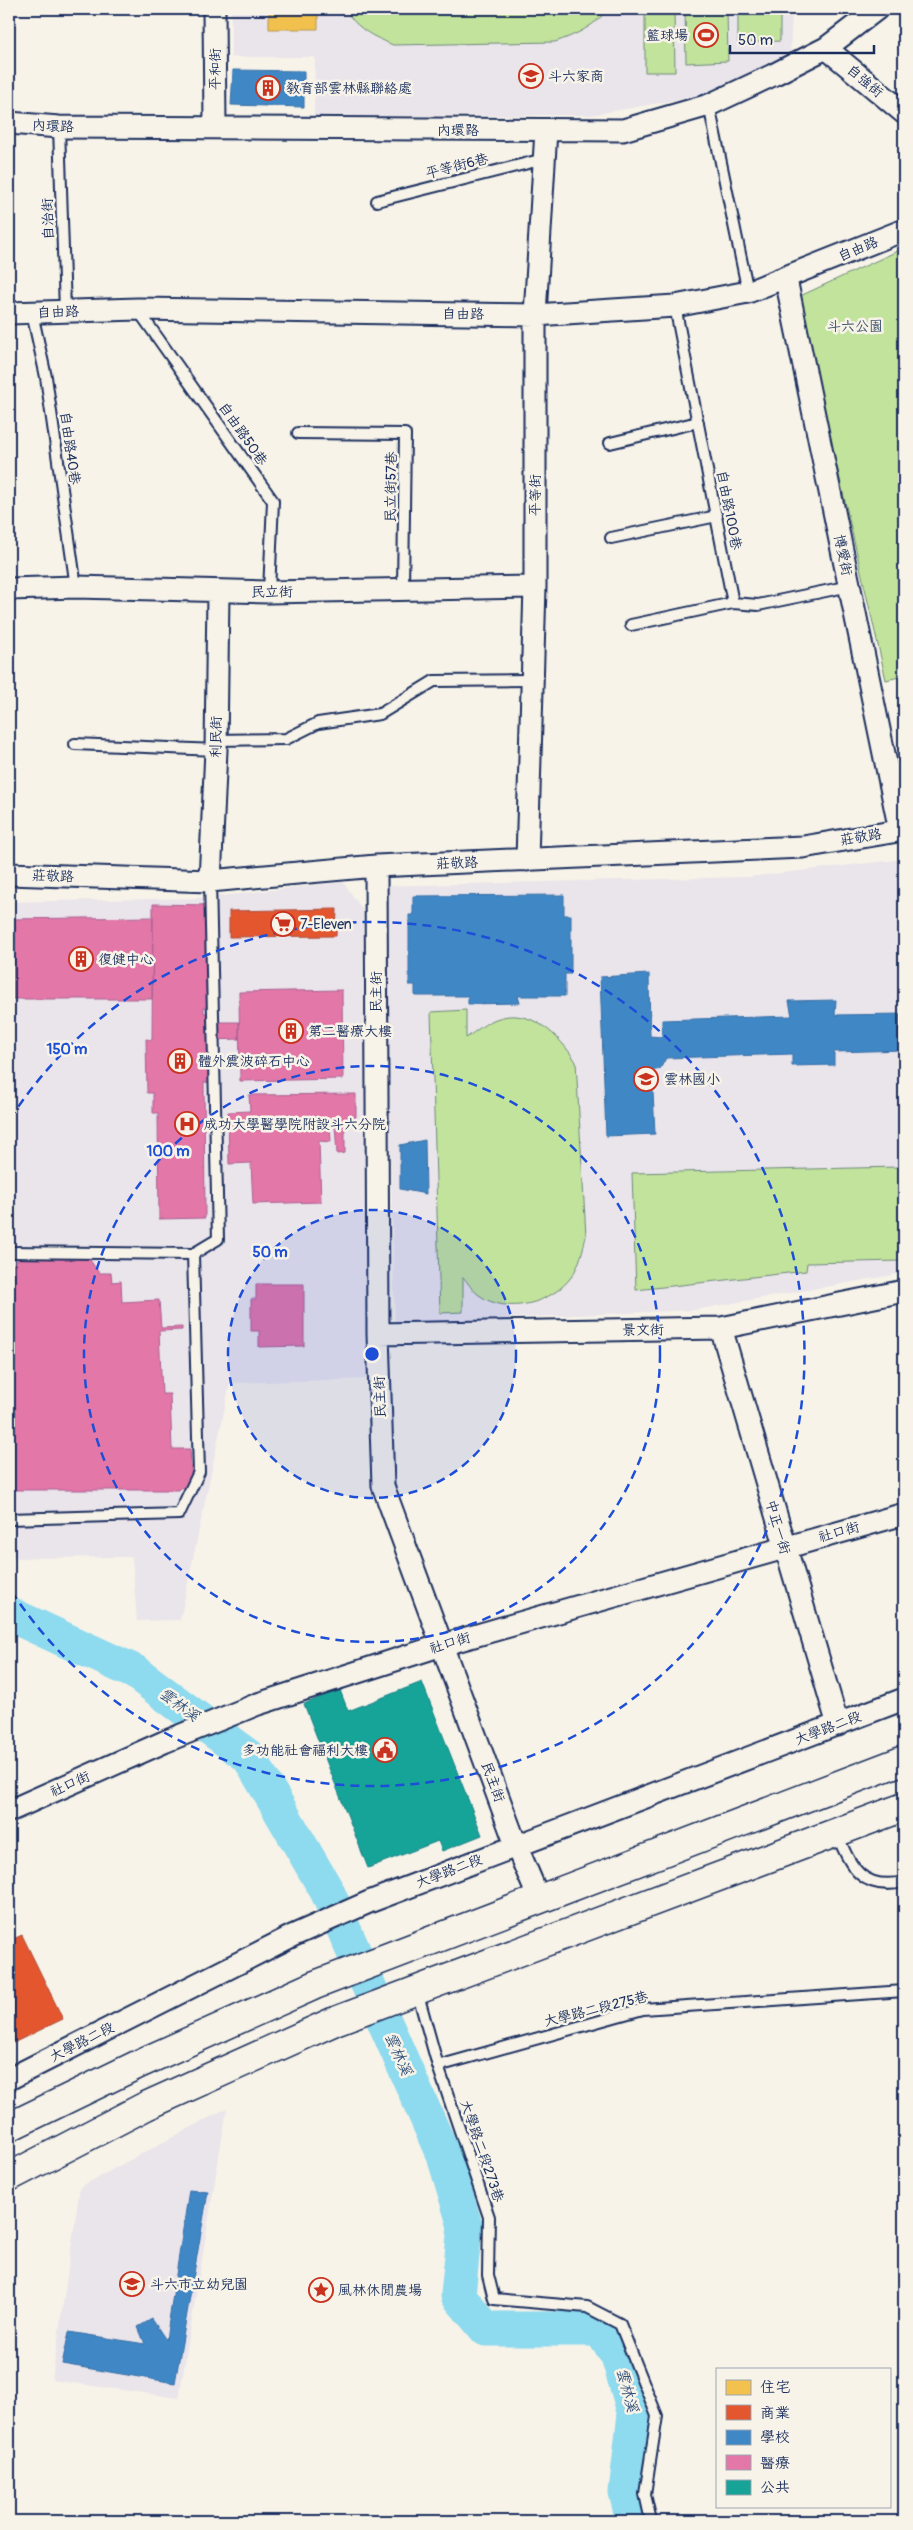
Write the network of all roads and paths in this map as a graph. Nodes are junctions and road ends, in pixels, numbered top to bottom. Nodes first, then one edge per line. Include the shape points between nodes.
1 (214, 9) edge
2 (876, 9) edge
3 (826, 48) junction
4 (710, 105) junction
5 (904, 113) edge
6 (9, 123) edge
7 (59, 127) junction
8 (215, 128) junction
9 (546, 130) junction
10 (544, 159) junction
11 (377, 200) dead end
12 (904, 230) edge
13 (786, 279) junction
14 (748, 292) junction
15 (674, 306) junction
16 (138, 309) junction
17 (65, 311) junction
18 (9, 313) edge
19 (32, 313) junction
20 (535, 316) junction
21 (698, 422) junction
22 (298, 433) dead end
23 (610, 444) dead end
24 (717, 516) junction
25 (611, 538) dead end
26 (535, 586) junction
27 (850, 586) junction
28 (76, 588) junction
29 (9, 589) edge
30 (403, 589) junction
31 (218, 592) junction
32 (269, 592) junction
33 (733, 603) junction
34 (631, 624) dead end
35 (532, 680) junction
36 (75, 744) dead end
37 (216, 745) junction
38 (902, 831) edge
39 (527, 860) junction
40 (376, 866) junction
41 (9, 874) edge
42 (210, 881) junction
43 (9, 1252) edge
44 (193, 1254) junction
45 (904, 1291) edge
46 (721, 1328) junction
47 (378, 1334) junction
48 (904, 1514) edge
49 (9, 1519) edge
50 (784, 1548) junction
51 (442, 1645) junction
52 (904, 1699) edge
53 (838, 1725) junction
54 (904, 1760) edge
55 (904, 1807) edge
56 (9, 1811) edge
57 (769, 1812) junction
58 (836, 1833) junction
59 (516, 1845) junction
60 (782, 1853) junction
61 (904, 1882) edge
62 (539, 1899) junction
63 (904, 1991) edge
64 (411, 1992) junction
65 (438, 2066) junction
66 (9, 2079) edge
67 (9, 2128) edge
68 (9, 2177) edge
69 (651, 2521) edge

1 - 8 street, 平和街
2 - 3 street, 內環路
3 - 4 street, 內環路
3 - 5 street, 自強街
4 - 9 street, 內環路 via 623,130
4 - 14 lane
6 - 7 street, 內環路
7 - 8 street, 內環路
7 - 17 lane, 自治街
8 - 9 street, 內環路
9 - 10 street, 平等街
10 - 11 lane, 平等街6巷
10 - 20 street, 平等街
12 - 13 street, 自由路
13 - 14 street, 自由路
13 - 27 street, 博愛街
14 - 15 street, 自由路
15 - 20 street, 自由路
15 - 21 lane, 自由路100巷
16 - 17 street, 自由路
16 - 20 street, 自由路
16 - 32 lane, 自由路50巷 via 273,501
17 - 19 street, 自由路
18 - 19 street, 自由路
19 - 28 lane, 自由路40巷 via 46,377
20 - 26 street, 平等街
21 - 23 lane
21 - 24 lane, 自由路100巷
22 - 30 lane, 民立街57巷 via 405,434
24 - 25 lane
24 - 33 lane, 自由路100巷
26 - 30 street, 民立街
26 - 35 street, 平等街
27 - 33 lane via 758,605
27 - 38 street, 博愛街
28 - 29 street, 民立街
28 - 31 street, 民立街
30 - 32 street, 民立街
31 - 32 street, 民立街
31 - 37 street, 利民街
33 - 34 lane
35 - 37 lane via 434,681 380,714 318,724 286,738
35 - 39 street, 平等街
36 - 37 lane
37 - 42 street, 利民街
38 - 39 street, 莊敬路 via 803,847
39 - 40 street, 莊敬路
40 - 42 street, 莊敬路
40 - 47 street, 民主街
41 - 42 street, 莊敬路
42 - 44 lane via 218,1239
43 - 44 lane
44 - 49 lane via 199,1472 179,1514
45 - 46 street, 景文街
46 - 47 street, 景文街
46 - 50 street, 中正一街
47 - 51 street, 民主街 via 384,1486
48 - 50 street, 社口街
50 - 51 street, 社口街
50 - 53 street, 中正一街
51 - 56 street, 社口街 via 258,1704
51 - 59 street, 民主街
52 - 53 street, 大學路二段
53 - 59 street, 大學路二段
54 - 57 main road
55 - 58 main road
57 - 60 main road
57 - 62 main road
58 - 60 main road
58 - 61 lane via 850,1865 874,1883
59 - 62 street, 民主街
59 - 66 street, 大學路二段 via 369,1902 292,1936
60 - 64 main road
62 - 67 main road via 315,1985 141,2063
63 - 65 lane, 大學路二段275巷 via 643,2009
64 - 65 lane
64 - 68 main road via 335,2021 146,2106
65 - 69 lane, 大學路二段273巷 via 489,2217 488,2275 494,2299 587,2308 620,2324 657,2416 645,2494

